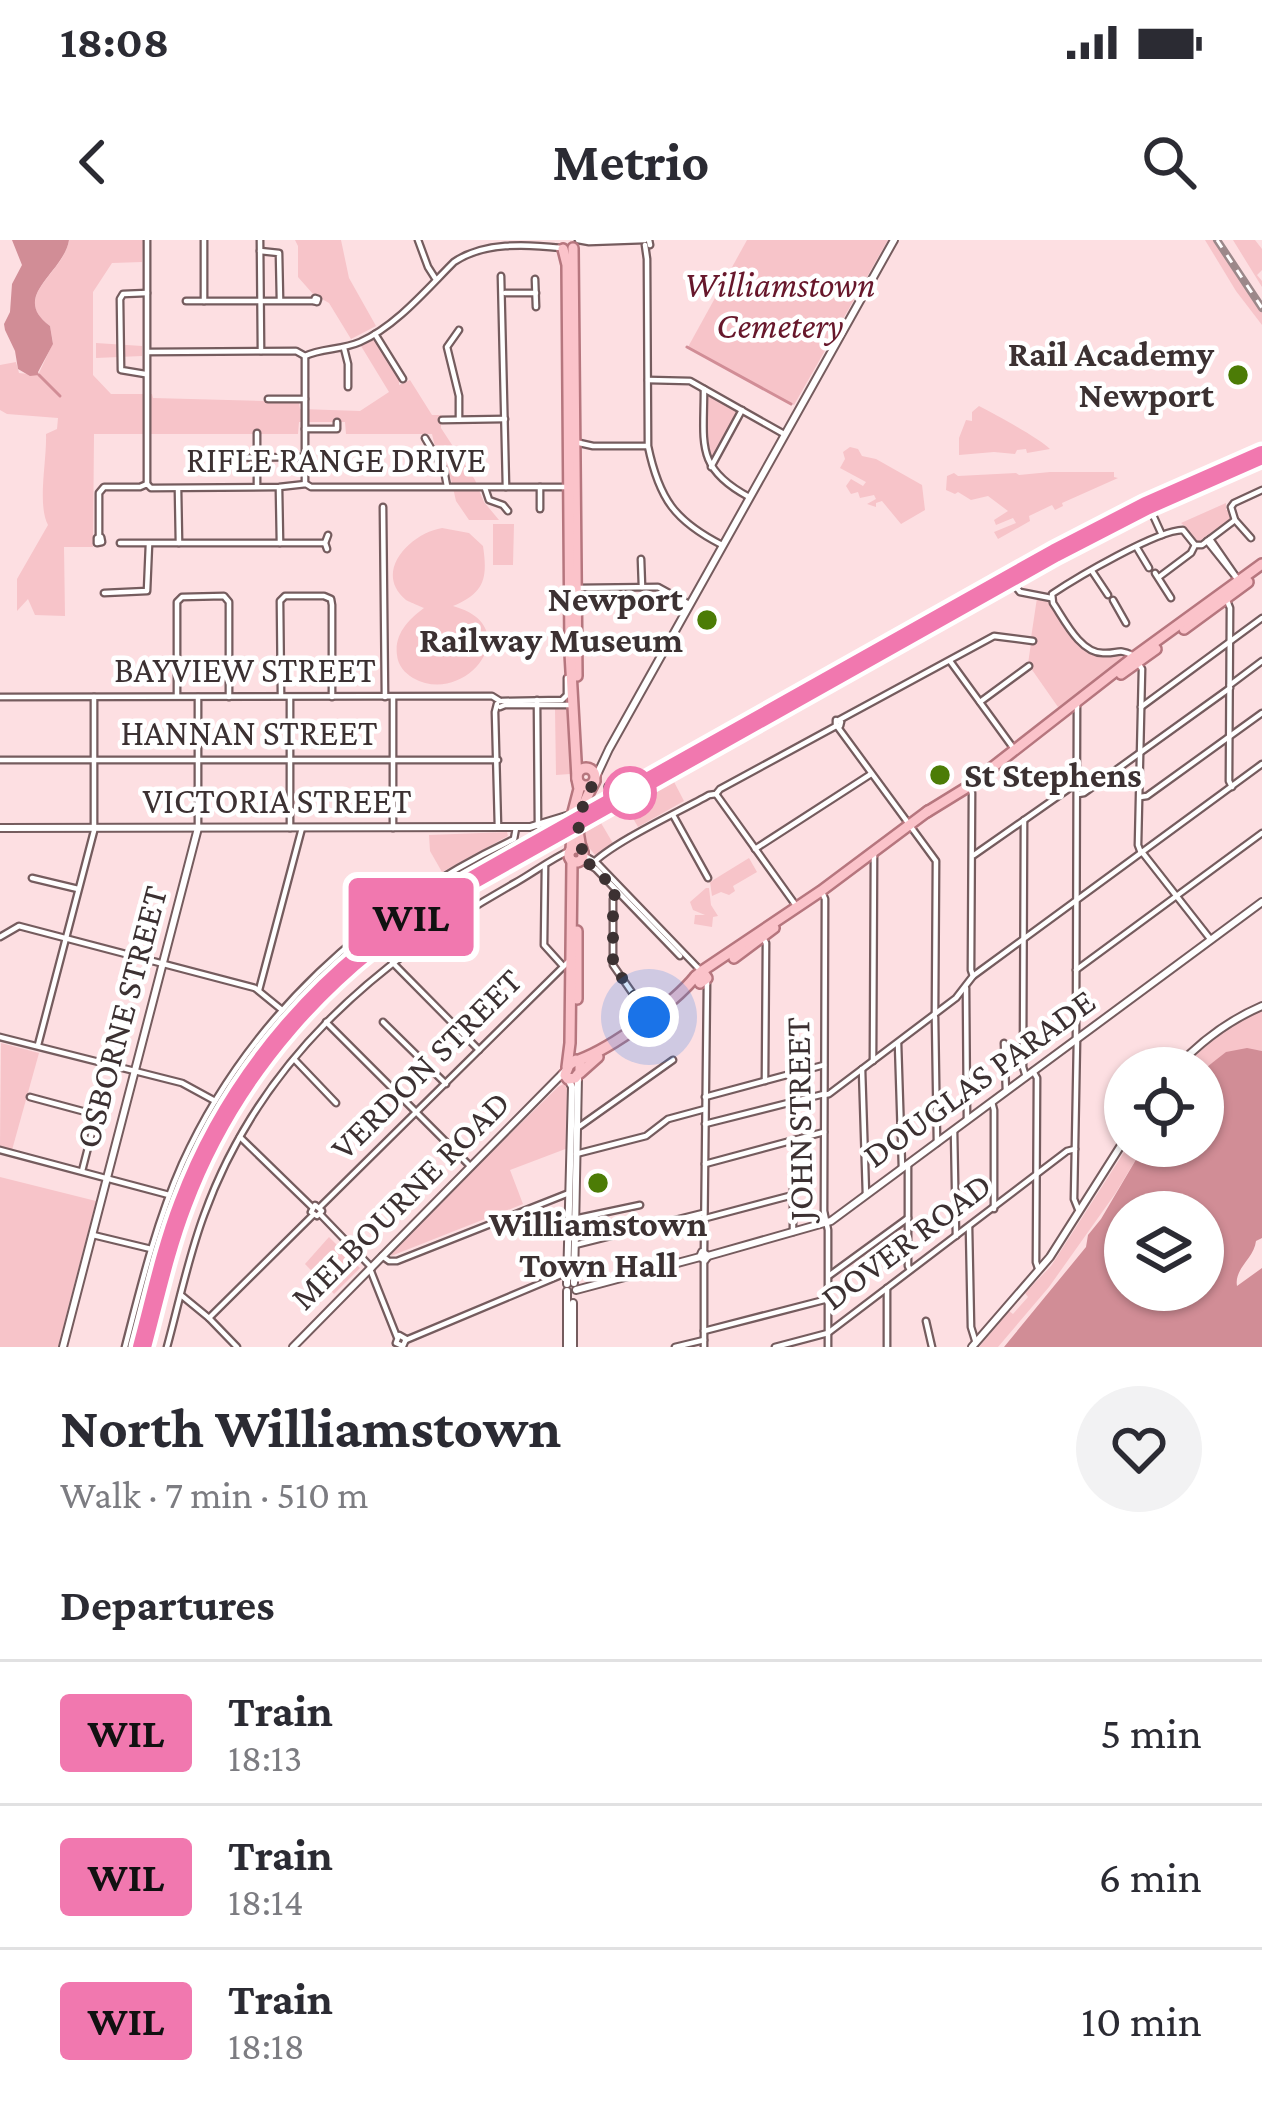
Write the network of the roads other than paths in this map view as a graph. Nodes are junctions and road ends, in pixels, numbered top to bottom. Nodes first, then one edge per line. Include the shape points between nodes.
1 (147, 240) edge
2 (203, 240) edge
3 (260, 240) edge
4 (418, 240) edge
5 (477, 240) edge
6 (894, 240) edge
7 (589, 242) edge
8 (646, 242) edge
9 (568, 244) edge
10 (260, 250) junction
11 (479, 250) junction
12 (501, 276) dead end
13 (436, 279) junction
14 (536, 279) dead end
15 (536, 292) junction
16 (147, 293) junction
17 (503, 293) junction
18 (280, 300) junction
19 (186, 301) dead end
20 (204, 301) junction
21 (260, 301) junction
22 (314, 301) dead end
23 (536, 307) dead end
24 (459, 329) dead end
25 (375, 334) junction
26 (344, 348) junction
27 (261, 351) junction
28 (148, 352) junction
29 (305, 356) junction
30 (148, 374) junction
31 (403, 380) dead end
32 (648, 380) junction
33 (348, 387) dead end
34 (704, 389) junction
35 (268, 399) dead end
36 (305, 400) junction
37 (742, 410) junction
38 (442, 419) dead end
39 (459, 419) junction
40 (505, 419) junction
41 (337, 422) dead end
42 (305, 429) junction
43 (257, 433) dead end
44 (784, 434) junction
45 (424, 438) dead end
46 (574, 445) junction
47 (648, 446) junction
48 (210, 458) dead end
49 (257, 458) junction
50 (304, 458) junction
51 (711, 467) junction
52 (147, 484) junction
53 (306, 484) junction
54 (257, 486) junction
55 (447, 487) junction
56 (485, 487) junction
57 (506, 487) junction
58 (539, 487) junction
59 (572, 487) junction
60 (178, 488) junction
61 (279, 488) junction
62 (1262, 490) edge
63 (749, 497) junction
64 (383, 506) dead end
65 (507, 507) dead end
66 (540, 509) dead end
67 (1152, 513) dead end
68 (1235, 520) junction
69 (1162, 535) junction
70 (99, 537) dead end
71 (1252, 538) dead end
72 (1209, 540) junction
73 (327, 542) dead end
74 (120, 543) dead end
75 (148, 543) junction
76 (178, 543) junction
77 (280, 543) junction
78 (722, 545) junction
79 (1196, 545) junction
80 (1136, 547) junction
81 (641, 560) dead end
82 (1262, 568) edge
83 (1093, 571) junction
84 (1154, 573) junction
85 (1241, 583) junction
86 (1015, 586) dead end
87 (642, 587) junction
88 (576, 588) junction
89 (104, 593) dead end
90 (1224, 596) junction
91 (1051, 598) junction
92 (1171, 598) dead end
93 (689, 604) junction
94 (1262, 618) edge
95 (1126, 622) dead end
96 (1033, 641) dead end
97 (1230, 642) junction
98 (573, 660) junction
99 (950, 661) junction
100 (1134, 661) junction
101 (1262, 661) edge
102 (1029, 666) dead end
103 (1230, 686) junction
104 (0, 697) edge
105 (94, 697) junction
106 (177, 697) junction
107 (198, 697) junction
108 (229, 697) junction
109 (280, 697) junction
110 (290, 697) junction
111 (332, 697) junction
112 (389, 697) junction
113 (980, 702) junction
114 (537, 703) junction
115 (1077, 703) junction
116 (499, 704) junction
117 (574, 705) junction
118 (1140, 708) junction
119 (1262, 713) edge
120 (838, 724) junction
121 (1229, 737) junction
122 (1014, 749) junction
123 (1140, 751) junction
124 (0, 760) edge
125 (94, 760) junction
126 (198, 760) junction
127 (290, 760) junction
128 (393, 760) junction
129 (498, 760) junction
130 (1262, 764) edge
131 (872, 773) junction
132 (592, 774) junction
133 (577, 779) junction
134 (968, 783) junction
135 (1077, 783) junction
136 (1232, 787) junction
137 (716, 794) junction
138 (1077, 794) junction
139 (1140, 797) junction
140 (576, 810) junction
141 (673, 815) junction
142 (1024, 820) junction
143 (910, 825) junction
144 (538, 826) junction
145 (498, 827) junction
146 (514, 827) junction
147 (0, 828) edge
148 (94, 828) junction
149 (198, 828) junction
150 (290, 828) junction
151 (302, 828) junction
152 (393, 828) junction
153 (1262, 833) edge
154 (755, 849) junction
155 (874, 851) junction
156 (1143, 851) junction
157 (971, 856) junction
158 (578, 857) junction
159 (545, 866) junction
160 (32, 878) dead end
161 (708, 878) dead end
162 (78, 889) junction
163 (619, 890) junction
164 (821, 891) junction
165 (1177, 896) junction
166 (1077, 901) junction
167 (1262, 902) edge
168 (797, 908) junction
169 (761, 935) junction
170 (0, 937) edge
171 (66, 939) junction
172 (1023, 940) junction
173 (1211, 940) junction
174 (392, 962) junction
175 (570, 963) junction
176 (162, 964) junction
177 (1076, 970) junction
178 (973, 976) junction
179 (701, 978) junction
180 (965, 986) junction
181 (259, 990) junction
182 (960, 995) junction
183 (968, 1000) junction
184 (1262, 1006) edge
185 (282, 1010) junction
186 (935, 1014) junction
187 (649, 1017) junction
188 (325, 1021) junction
189 (383, 1022) dead end
190 (625, 1034) junction
191 (0, 1035) edge
192 (1076, 1040) junction
193 (898, 1043) junction
194 (1004, 1043) dead end
195 (38, 1045) junction
196 (1196, 1047) edge
197 (479, 1050) junction
198 (292, 1058) junction
199 (579, 1060) junction
200 (673, 1060) dead end
201 (873, 1061) junction
202 (824, 1065) junction
203 (862, 1069) junction
204 (135, 1070) junction
205 (571, 1073) junction
206 (1030, 1074) junction
207 (765, 1081) junction
208 (446, 1084) junction
209 (103, 1089) dead end
210 (1006, 1091) junction
211 (824, 1094) junction
212 (29, 1097) dead end
213 (705, 1097) junction
214 (215, 1101) junction
215 (336, 1102) dead end
216 (992, 1102) junction
217 (705, 1108) junction
218 (416, 1112) junction
219 (97, 1115) junction
220 (968, 1120) junction
221 (705, 1124) junction
222 (576, 1126) junction
223 (954, 1130) junction
224 (824, 1132) junction
225 (240, 1137) junction
226 (937, 1143) junction
227 (0, 1150) edge
228 (1075, 1152) junction
229 (572, 1157) junction
230 (704, 1164) junction
231 (470, 1166) junction
232 (793, 1167) dead end
233 (905, 1167) junction
234 (1108, 1167) edge
235 (82, 1172) junction
236 (1036, 1177) junction
237 (106, 1178) junction
238 (569, 1193) junction
239 (170, 1195) junction
240 (794, 1195) junction
241 (866, 1195) junction
242 (640, 1204) dead end
243 (1081, 1207) junction
244 (994, 1209) junction
245 (317, 1211) junction
246 (704, 1216) junction
247 (908, 1218) junction
248 (571, 1219) junction
249 (826, 1223) junction
250 (969, 1227) junction
251 (794, 1232) junction
252 (92, 1235) junction
253 (956, 1236) junction
254 (574, 1245) junction
255 (151, 1249) junction
256 (382, 1256) junction
257 (704, 1256) junction
258 (371, 1268) junction
259 (910, 1270) junction
260 (1039, 1270) junction
261 (570, 1271) junction
262 (828, 1276) junction
263 (572, 1287) junction
264 (887, 1288) junction
265 (181, 1295) junction
266 (828, 1299) junction
267 (209, 1318) junction
268 (926, 1321) dead end
269 (828, 1333) junction
270 (704, 1339) edge
271 (402, 1341) edge
272 (974, 1344) edge
273 (780, 1346) edge
274 (63, 1347) edge
275 (125, 1347) edge
276 (167, 1347) edge
277 (237, 1347) edge
278 (293, 1347) edge
279 (570, 1347) edge
280 (675, 1347) edge
281 (828, 1347) edge
282 (887, 1347) edge
283 (932, 1347) edge

1 - 16 street
2 - 20 street
3 - 10 street
4 - 13 street
5 - 11 street
6 - 44 street
7 - 8 street
7 - 9 street
8 - 32 street
9 - 11 street
9 - 46 main road
10 - 18 street via 279,254
10 - 21 street
11 - 13 street
12 - 17 street
13 - 25 street
14 - 15 street
15 - 17 street
15 - 23 street
16 - 28 street
16 - 30 street via 120,299 120,367
17 - 40 street
18 - 21 street
18 - 22 street
19 - 20 street
20 - 21 street
21 - 27 street
24 - 39 street via 447,347
25 - 26 street
25 - 31 street
26 - 29 street
26 - 33 street
27 - 28 street
27 - 29 street
28 - 30 street
29 - 36 street
30 - 52 street
32 - 34 street via 687,380
32 - 47 street
34 - 37 street
34 - 51 street
35 - 36 street
36 - 42 street
37 - 44 street
37 - 51 street
38 - 39 street
39 - 40 street
40 - 57 street
41 - 42 street via 338,429
42 - 50 street
43 - 49 street
44 - 63 street
45 - 55 street
46 - 47 street
46 - 59 main road
47 - 78 street via 668,502
48 - 49 street
49 - 50 street
49 - 54 street
50 - 53 street
51 - 63 street
52 - 60 street, RIFLE RANGE DRIVE
52 - 70 street, RIFLE RANGE DRIVE via 100,490
53 - 55 street, RIFLE RANGE DRIVE
53 - 61 street, RIFLE RANGE DRIVE
54 - 60 street, RIFLE RANGE DRIVE
54 - 61 street, RIFLE RANGE DRIVE
55 - 56 street, RIFLE RANGE DRIVE
56 - 57 street, RIFLE RANGE DRIVE
56 - 65 street via 489,500
57 - 58 street, RIFLE RANGE DRIVE
58 - 59 street, RIFLE RANGE DRIVE
58 - 66 street
59 - 88 main road
59 - 98 main road
60 - 76 street
61 - 77 street
62 - 68 street via 1232,506
63 - 78 street
64 - 112 street
67 - 69 street
68 - 71 street
68 - 72 street
69 - 79 street via 1184,530
69 - 80 street
72 - 79 street
72 - 85 street
73 - 77 street
74 - 75 street
75 - 76 street
75 - 89 street via 147,591
76 - 77 street
78 - 93 street
79 - 84 street
80 - 83 street
80 - 84 street
81 - 87 street
82 - 85 main road, MELBOURNE ROAD
83 - 91 street
83 - 95 street
84 - 92 street
85 - 90 main road, MELBOURNE ROAD
86 - 91 street
87 - 88 street
87 - 93 street
88 - 98 main road
90 - 97 street
90 - 100 main road, MELBOURNE ROAD
91 - 100 street via 1092,651 1118,650
93 - 132 street
94 - 97 street
96 - 99 street via 995,635
97 - 103 street
97 - 118 street
98 - 114 street via 565,698
98 - 117 main road
98 - 132 main road via 580,758
99 - 113 street
99 - 120 street
100 - 115 main road, MELBOURNE ROAD
100 - 118 street
101 - 103 street
102 - 113 street
103 - 121 street
103 - 123 street
104 - 105 street, BAYVIEW STREET
105 - 106 street, BAYVIEW STREET
105 - 125 street
106 - 107 street, BAYVIEW STREET
106 - 108 street via 177,602 224,596
107 - 108 street, BAYVIEW STREET
107 - 126 street, OSBORNE STREET
108 - 109 street, BAYVIEW STREET
109 - 110 street, BAYVIEW STREET
109 - 111 street via 281,598 324,596 332,605
110 - 111 street, BAYVIEW STREET
110 - 127 street
111 - 112 street, BAYVIEW STREET
112 - 116 street, BAYVIEW STREET via 490,696
112 - 128 street
113 - 122 street
114 - 116 street
114 - 117 street
114 - 144 street
115 - 122 main road, MELBOURNE ROAD
115 - 135 street
116 - 129 street
117 - 133 main road
118 - 123 street
119 - 121 street
120 - 131 street
120 - 137 street
121 - 136 street
121 - 139 street
122 - 134 main road, MELBOURNE ROAD
123 - 138 street
123 - 139 street
124 - 125 street, HANNAN STREET
125 - 126 street, HANNAN STREET
125 - 148 street
126 - 127 street, HANNAN STREET
126 - 149 street, OSBORNE STREET
127 - 128 street, HANNAN STREET
127 - 150 street
128 - 129 street, HANNAN STREET
128 - 152 street
129 - 145 street
130 - 136 street
131 - 143 street
131 - 154 street
132 - 133 main road via 580,770
132 - 140 main road
133 - 140 main road
134 - 143 main road, MELBOURNE ROAD
134 - 157 street
135 - 138 street
135 - 142 street
136 - 156 street
137 - 141 street
137 - 154 street
138 - 166 street
139 - 156 street
140 - 144 street, VICTORIA STREET
140 - 158 main road
141 - 158 street
141 - 161 street
142 - 157 street
142 - 172 street
143 - 155 main road, MELBOURNE ROAD
143 - 186 street via 936,861
144 - 146 street, VICTORIA STREET
145 - 146 street, VICTORIA STREET
145 - 152 street, VICTORIA STREET
146 - 185 street via 515,837 381,918
147 - 148 street, VICTORIA STREET
148 - 149 street, VICTORIA STREET
148 - 162 street
149 - 150 street, VICTORIA STREET
149 - 176 street, OSBORNE STREET
150 - 151 street, VICTORIA STREET
151 - 152 street, VICTORIA STREET
151 - 181 street
153 - 165 street
154 - 168 street
155 - 164 main road, MELBOURNE ROAD
155 - 201 street
156 - 165 street
156 - 166 street
157 - 178 street
158 - 159 street
158 - 163 street
158 - 175 main road
159 - 174 street
159 - 175 street via 544,945
160 - 162 street
162 - 171 street
163 - 179 street
163 - 187 street via 613,965
164 - 168 main road, MELBOURNE ROAD
164 - 202 street, JOHN STREET
165 - 173 street
165 - 177 street
166 - 172 street
166 - 177 street
167 - 173 street, DOUGLAS PARADE
168 - 169 main road, MELBOURNE ROAD
169 - 179 main road, MELBOURNE ROAD
169 - 207 street
170 - 171 street via 19,926
171 - 176 street
171 - 195 street
172 - 178 street
172 - 206 street via 1023,1066
173 - 192 street, DOUGLAS PARADE
174 - 188 street
174 - 197 street
175 - 197 street, VERDON STREET
175 - 199 main road
175 - 205 main road
176 - 181 street
176 - 204 street, OSBORNE STREET
177 - 192 street
178 - 180 street
179 - 187 main road, MELBOURNE ROAD
179 - 213 street
180 - 182 street
180 - 183 street
181 - 185 street
182 - 183 street
182 - 186 street
183 - 220 street
184 - 196 street
185 - 214 street
186 - 193 street
186 - 226 street
187 - 190 main road, MELBOURNE ROAD
188 - 198 street
188 - 218 street
189 - 208 street
190 - 199 main road, MELBOURNE ROAD
190 - 205 main road, MELBOURNE ROAD
191 - 195 street
192 - 206 street, DOUGLAS PARADE
192 - 228 street
193 - 201 street
193 - 233 street
194 - 210 street
195 - 204 street
197 - 208 street, VERDON STREET
198 - 215 street
198 - 225 street
199 - 205 main road, MELBOURNE ROAD
200 - 222 street
201 - 203 street
202 - 207 street
202 - 211 street, JOHN STREET
203 - 211 street
203 - 241 street
204 - 214 street
204 - 237 street, OSBORNE STREET
205 - 222 street
205 - 229 street
205 - 231 street, MELBOURNE ROAD
206 - 210 street, DOUGLAS PARADE
206 - 236 street via 1037,1078
207 - 213 street
208 - 218 street, VERDON STREET
209 - 219 street
210 - 216 street, DOUGLAS PARADE
211 - 221 street
211 - 224 street, JOHN STREET
212 - 219 street
213 - 217 street
214 - 239 street
216 - 220 street, DOUGLAS PARADE
216 - 244 street
217 - 221 street
217 - 229 street via 668,1119 647,1136
218 - 231 street
218 - 245 street, VERDON STREET
219 - 235 street
220 - 223 street, DOUGLAS PARADE
221 - 230 street
222 - 229 street
223 - 226 street, DOUGLAS PARADE
223 - 253 street
224 - 230 street
224 - 249 street, JOHN STREET
225 - 245 street
225 - 265 street via 204,1214
226 - 233 street, DOUGLAS PARADE
227 - 235 street
228 - 236 street, DOVER ROAD
228 - 243 street via 1073,1200
229 - 238 street
229 - 248 street
230 - 246 street
231 - 256 street, MELBOURNE ROAD
232 - 240 street
233 - 241 street, DOUGLAS PARADE
233 - 247 street
234 - 243 street
235 - 237 street
236 - 244 street, DOVER ROAD
236 - 260 street
237 - 239 street
237 - 252 street, OSBORNE STREET
238 - 248 street
238 - 256 street via 397,1261
239 - 255 street
240 - 246 street
240 - 251 street
241 - 249 street, DOUGLAS PARADE
242 - 248 street
243 - 260 street
244 - 250 street, DOVER ROAD
245 - 258 street
245 - 267 street, VERDON STREET
246 - 254 street
246 - 257 street
247 - 259 street
247 - 262 street
248 - 254 street
248 - 261 street
249 - 251 street, DOUGLAS PARADE
249 - 262 street, JOHN STREET
250 - 253 street, DOVER ROAD
250 - 272 street
251 - 257 street, DOUGLAS PARADE
252 - 255 street
252 - 274 street, OSBORNE STREET
253 - 259 street, DOVER ROAD
254 - 261 street
255 - 275 street
256 - 258 street, MELBOURNE ROAD
257 - 263 street, DOUGLAS PARADE
257 - 270 street
258 - 271 street
258 - 278 street, MELBOURNE ROAD
259 - 264 street, DOVER ROAD
260 - 272 street
261 - 263 street
261 - 271 street
262 - 266 street, JOHN STREET
263 - 279 street
264 - 269 street, DOVER ROAD
264 - 282 street
265 - 267 street
265 - 276 street
266 - 269 street, JOHN STREET
266 - 270 street
267 - 277 street
268 - 283 street
269 - 273 street, DOVER ROAD
269 - 281 street, JOHN STREET
270 - 280 street

